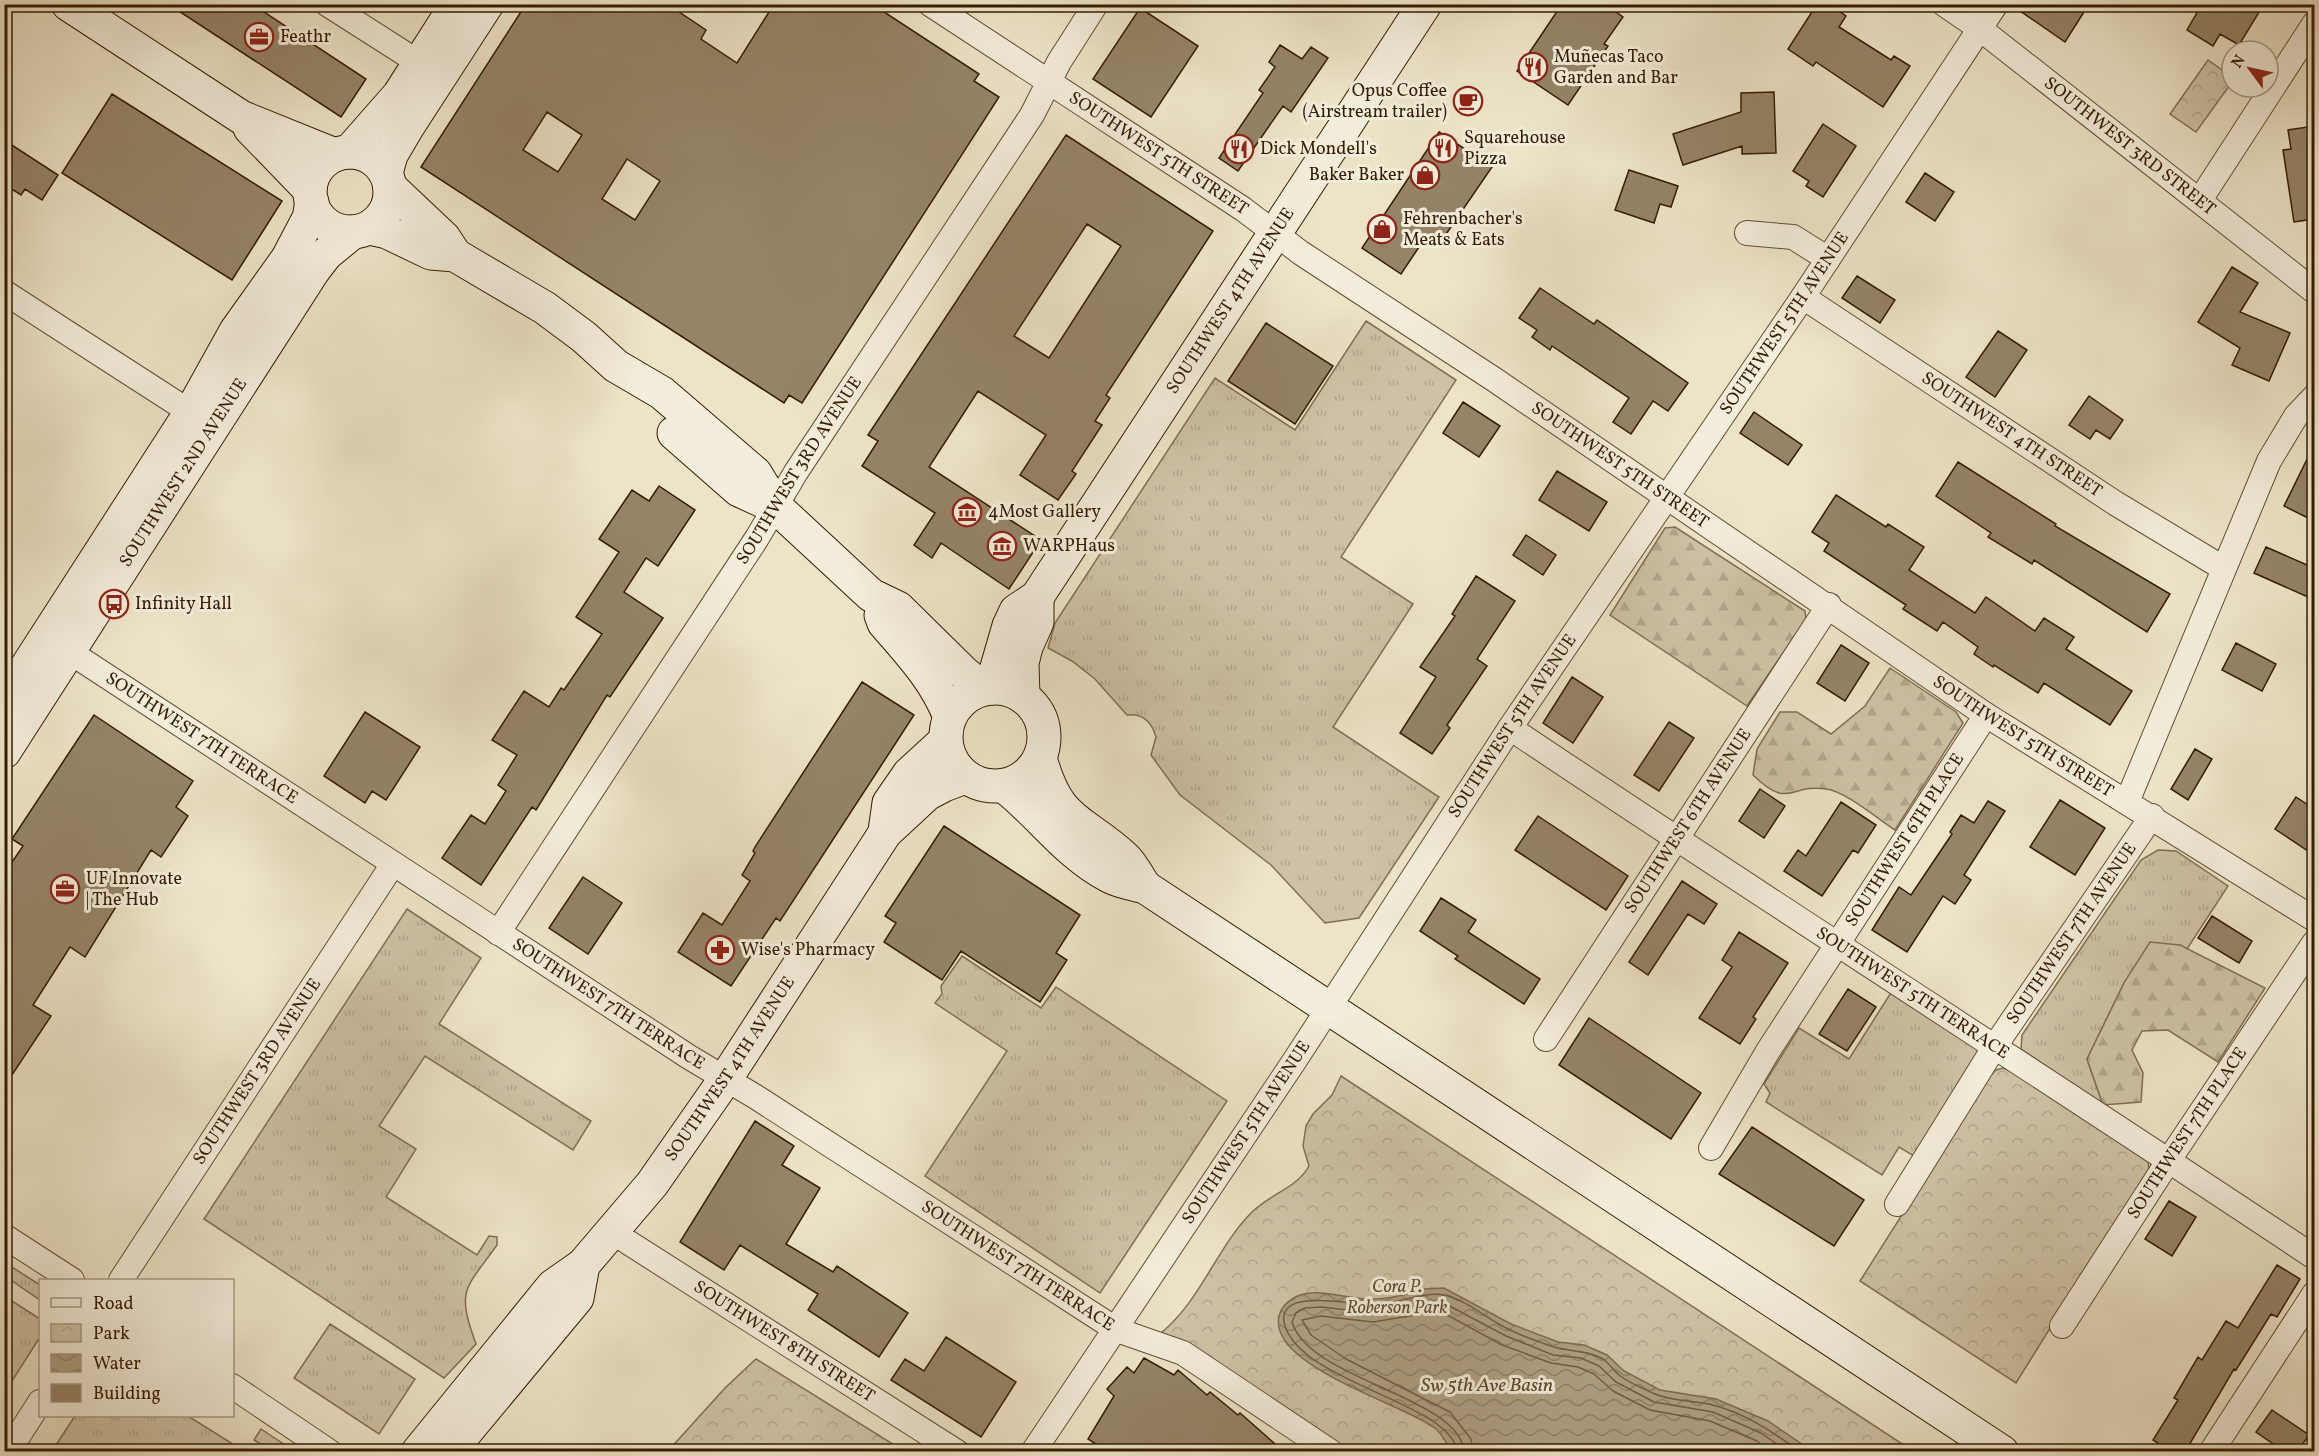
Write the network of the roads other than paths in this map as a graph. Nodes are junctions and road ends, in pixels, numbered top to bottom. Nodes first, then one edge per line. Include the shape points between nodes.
1 (68, 4) edge
2 (327, 4) edge
3 (457, 4) edge
4 (487, 4) edge
5 (930, 4) edge
6 (1096, 4) edge
7 (1425, 4) edge
8 (1944, 4) edge
9 (1996, 4) edge
10 (2314, 24) edge
11 (1979, 28) junction
12 (430, 70) junction
13 (1048, 83) junction
14 (241, 117) junction
15 (342, 154) junction
16 (388, 180) junction
17 (311, 196) junction
18 (2200, 200) junction
19 (361, 230) junction
20 (1747, 233) dead end
21 (1275, 235) junction
22 (455, 255) junction
23 (1828, 259) junction
24 (2314, 291) edge
25 (4, 292) edge
26 (1803, 297) junction
27 (2314, 397) edge
28 (202, 419) junction
29 (1666, 498) junction
30 (776, 507) junction
31 (2223, 568) junction
32 (872, 595) junction
33 (1037, 597) junction
34 (1829, 605) junction
35 (57, 644) junction
36 (988, 689) junction
37 (1023, 697) junction
38 (4, 702) edge
39 (1986, 715) junction
40 (1510, 728) junction
41 (947, 729) junction
42 (4, 752) edge
43 (1040, 758) junction
44 (965, 777) junction
45 (1004, 786) junction
46 (2127, 802) junction
47 (2152, 816) junction
48 (885, 833) junction
49 (1676, 839) junction
50 (393, 864) junction
51 (1145, 887) junction
52 (2314, 919) edge
53 (498, 933) junction
54 (2314, 944) edge
55 (1836, 945) junction
56 (1328, 1009) junction
57 (1546, 1039) dead end
58 (1995, 1046) junction
59 (726, 1078) junction
60 (1712, 1148) dead end
61 (2169, 1160) junction
62 (1897, 1204) dead end
63 (612, 1233) junction
64 (4, 1236) edge
65 (2314, 1257) edge
66 (583, 1264) junction
67 (69, 1279) edge
68 (122, 1279) edge
69 (2314, 1293) edge
70 (2062, 1326) dead end
71 (1117, 1330) junction
72 (234, 1387) edge
73 (39, 1404) edge
74 (8, 1452) edge
75 (330, 1452) edge
76 (418, 1452) edge
77 (449, 1452) edge
78 (957, 1452) edge
79 (1033, 1452) edge
80 (1331, 1452) edge
81 (2002, 1452) edge
82 (2211, 1452) edge

1 - 14 street
2 - 12 street
3 - 12 street
4 - 12 street
5 - 13 street, SOUTHWEST 5TH STREET
6 - 13 street, SOUTHWEST 3RD AVENUE
7 - 21 street, SOUTHWEST 4TH AVENUE
8 - 11 street, SOUTHWEST 3RD STREET
9 - 11 street, SOUTHWEST 5TH AVENUE
10 - 18 street
11 - 18 street, SOUTHWEST 3RD STREET
11 - 23 street, SOUTHWEST 5TH AVENUE
12 - 15 street via 399,95
12 - 16 street via 391,155
13 - 21 street, SOUTHWEST 5TH STREET via 1243,209
13 - 30 street, SOUTHWEST 3RD AVENUE via 1032,115
14 - 15 street
14 - 17 street
15 - 16 street via 371,157
15 - 17 street via 318,168
16 - 19 street via 386,211
16 - 22 street via 444,238
17 - 19 street via 323,222 333,229
17 - 28 street, SOUTHWEST 2ND AVENUE via 309,218 288,258 236,331
18 - 24 street, SOUTHWEST 3RD STREET
19 - 22 street via 387,232 431,253
19 - 28 street, SOUTHWEST 2ND AVENUE via 326,255 312,271
20 - 23 street via 1793,237
21 - 29 street, SOUTHWEST 5TH STREET
21 - 33 street, SOUTHWEST 4TH AVENUE
22 - 30 street via 545,308 584,337 616,366 647,409 722,476 739,490
23 - 26 street, SOUTHWEST 5TH AVENUE
25 - 28 street
26 - 29 street, SOUTHWEST 5TH AVENUE
26 - 31 street, SOUTHWEST 4TH STREET via 2115,503
27 - 31 street via 2296,416 2269,461
28 - 35 street, SOUTHWEST 2ND AVENUE
29 - 34 street, SOUTHWEST 5TH STREET
29 - 40 street, SOUTHWEST 5TH AVENUE
30 - 32 street
30 - 53 street, SOUTHWEST 3RD AVENUE
31 - 46 street
32 - 36 street via 898,608 963,672
32 - 41 street via 884,623 933,682
33 - 36 street, SOUTHWEST 4TH AVENUE via 1016,611
33 - 37 street, SOUTHWEST 4TH AVENUE via 1037,622 1023,663
34 - 39 street, SOUTHWEST 5TH STREET
34 - 49 street, SOUTHWEST 6TH AVENUE
35 - 38 street, SOUTHWEST 2ND AVENUE
35 - 42 street, SOUTHWEST 2ND AVENUE
35 - 50 street, SOUTHWEST 7TH TERRACE
36 - 37 street via 1012,691
36 - 41 street via 965,697
37 - 43 street via 1033,706 1044,731
39 - 46 street, SOUTHWEST 5TH STREET
39 - 55 street, SOUTHWEST 6TH PLACE
40 - 49 street, SOUTHWEST 5TH TERRACE
40 - 56 street, SOUTHWEST 5TH AVENUE
41 - 44 street via 948,755
41 - 48 street, SOUTHWEST 4TH AVENUE via 889,803
43 - 45 street via 1019,781
43 - 51 street via 1049,791 1058,804 1125,858
44 - 45 street via 984,786
44 - 48 street, SOUTHWEST 4TH AVENUE via 927,794
45 - 51 street via 1082,858 1111,877
46 - 47 street, SOUTHWEST 5TH STREET
47 - 52 street, SOUTHWEST 5TH STREET
47 - 58 street, SOUTHWEST 7TH AVENUE
48 - 59 street, SOUTHWEST 4TH AVENUE
49 - 55 street, SOUTHWEST 5TH TERRACE
49 - 57 street, SOUTHWEST 6TH AVENUE
50 - 53 street, SOUTHWEST 7TH TERRACE
50 - 68 street, SOUTHWEST 3RD AVENUE
51 - 56 street
53 - 59 street, SOUTHWEST 7TH TERRACE
54 - 61 street, SOUTHWEST 7TH PLACE
55 - 58 street, SOUTHWEST 5TH TERRACE
55 - 60 street, SOUTHWEST 6TH PLACE
56 - 71 street, SOUTHWEST 5TH AVENUE
56 - 81 street
58 - 61 street, SOUTHWEST 5TH TERRACE
58 - 62 street, SOUTHWEST 7TH AVENUE
59 - 63 street, SOUTHWEST 4TH AVENUE via 652,1184
59 - 71 street, SOUTHWEST 7TH TERRACE
61 - 65 street, SOUTHWEST 5TH TERRACE
61 - 70 street, SOUTHWEST 7TH PLACE
63 - 66 street, SOUTHWEST 4TH AVENUE
63 - 78 street, SOUTHWEST 8TH STREET
64 - 67 street
66 - 76 street, SOUTHWEST 4TH AVENUE via 553,1286
66 - 77 street via 577,1298
69 - 82 street
71 - 79 street, SOUTHWEST 5TH AVENUE
71 - 80 street, SOUTHWEST 7TH TERRACE via 1183,1353
72 - 75 street
73 - 74 street

